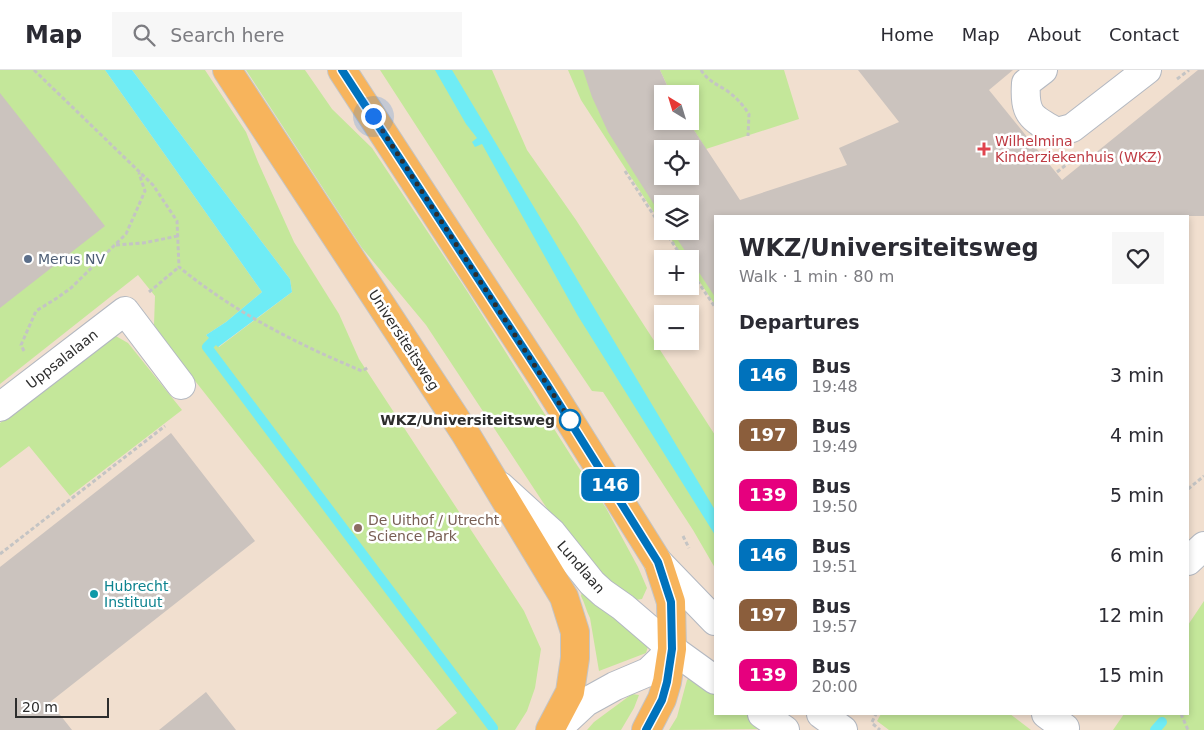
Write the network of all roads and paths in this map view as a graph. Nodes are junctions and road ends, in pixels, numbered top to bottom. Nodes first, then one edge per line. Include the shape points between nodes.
1 (34, 70) edge
2 (227, 70) edge
3 (342, 70) edge
4 (700, 70) edge
5 (1043, 70) edge
6 (1147, 70) edge
7 (748, 136) dead end
8 (138, 171) junction
9 (625, 171) dead end
10 (654, 216) edge
11 (178, 236) junction
12 (116, 245) junction
13 (179, 267) junction
14 (699, 283) edge
15 (714, 306) edge
16 (125, 311) junction
17 (369, 368) dead end
18 (37, 378) junction
19 (181, 385) dead end
20 (0, 407) edge
21 (165, 426) dead end
22 (1204, 476) edge
23 (494, 481) junction
24 (1189, 488) edge
25 (1204, 546) edge
26 (0, 554) edge
27 (1189, 560) edge
28 (658, 562) junction
29 (714, 620) edge
30 (672, 649) junction
31 (714, 658) edge
32 (714, 679) edge
33 (763, 715) edge
34 (822, 715) edge
35 (1182, 715) edge
36 (1188, 729) edge
37 (550, 730) edge
38 (556, 730) edge
39 (646, 730) edge
40 (785, 730) edge
41 (843, 730) edge

1 - 8 path
2 - 23 main road, Universiteitsweg
3 - 28 main road
4 - 7 path via 711,82 741,102 749,114
5 - 6 street via 1026,83 1025,100 1034,120 1057,132 1072,128
8 - 11 path via 177,221
8 - 12 path via 145,192 126,234
9 - 10 path
11 - 12 path
11 - 13 path
12 - 18 path via 71,288 36,311 21,344
13 - 16 path
13 - 17 path via 255,320 328,358 362,371
14 - 15 path
16 - 18 street, Uppsalalaan
16 - 19 street
18 - 20 street, Uppsalalaan
21 - 26 path
22 - 24 path
23 - 30 street, Lundlaan via 552,532 603,593
23 - 37 main road, Universiteitsweg via 564,597 575,632 570,692
25 - 27 street
28 - 29 street
28 - 30 main road via 671,602
30 - 31 street, Lundlaan
30 - 32 street, Lundlaan
30 - 38 street via 648,672 586,702
30 - 39 main road via 662,700
33 - 40 street
34 - 41 street
35 - 36 path

